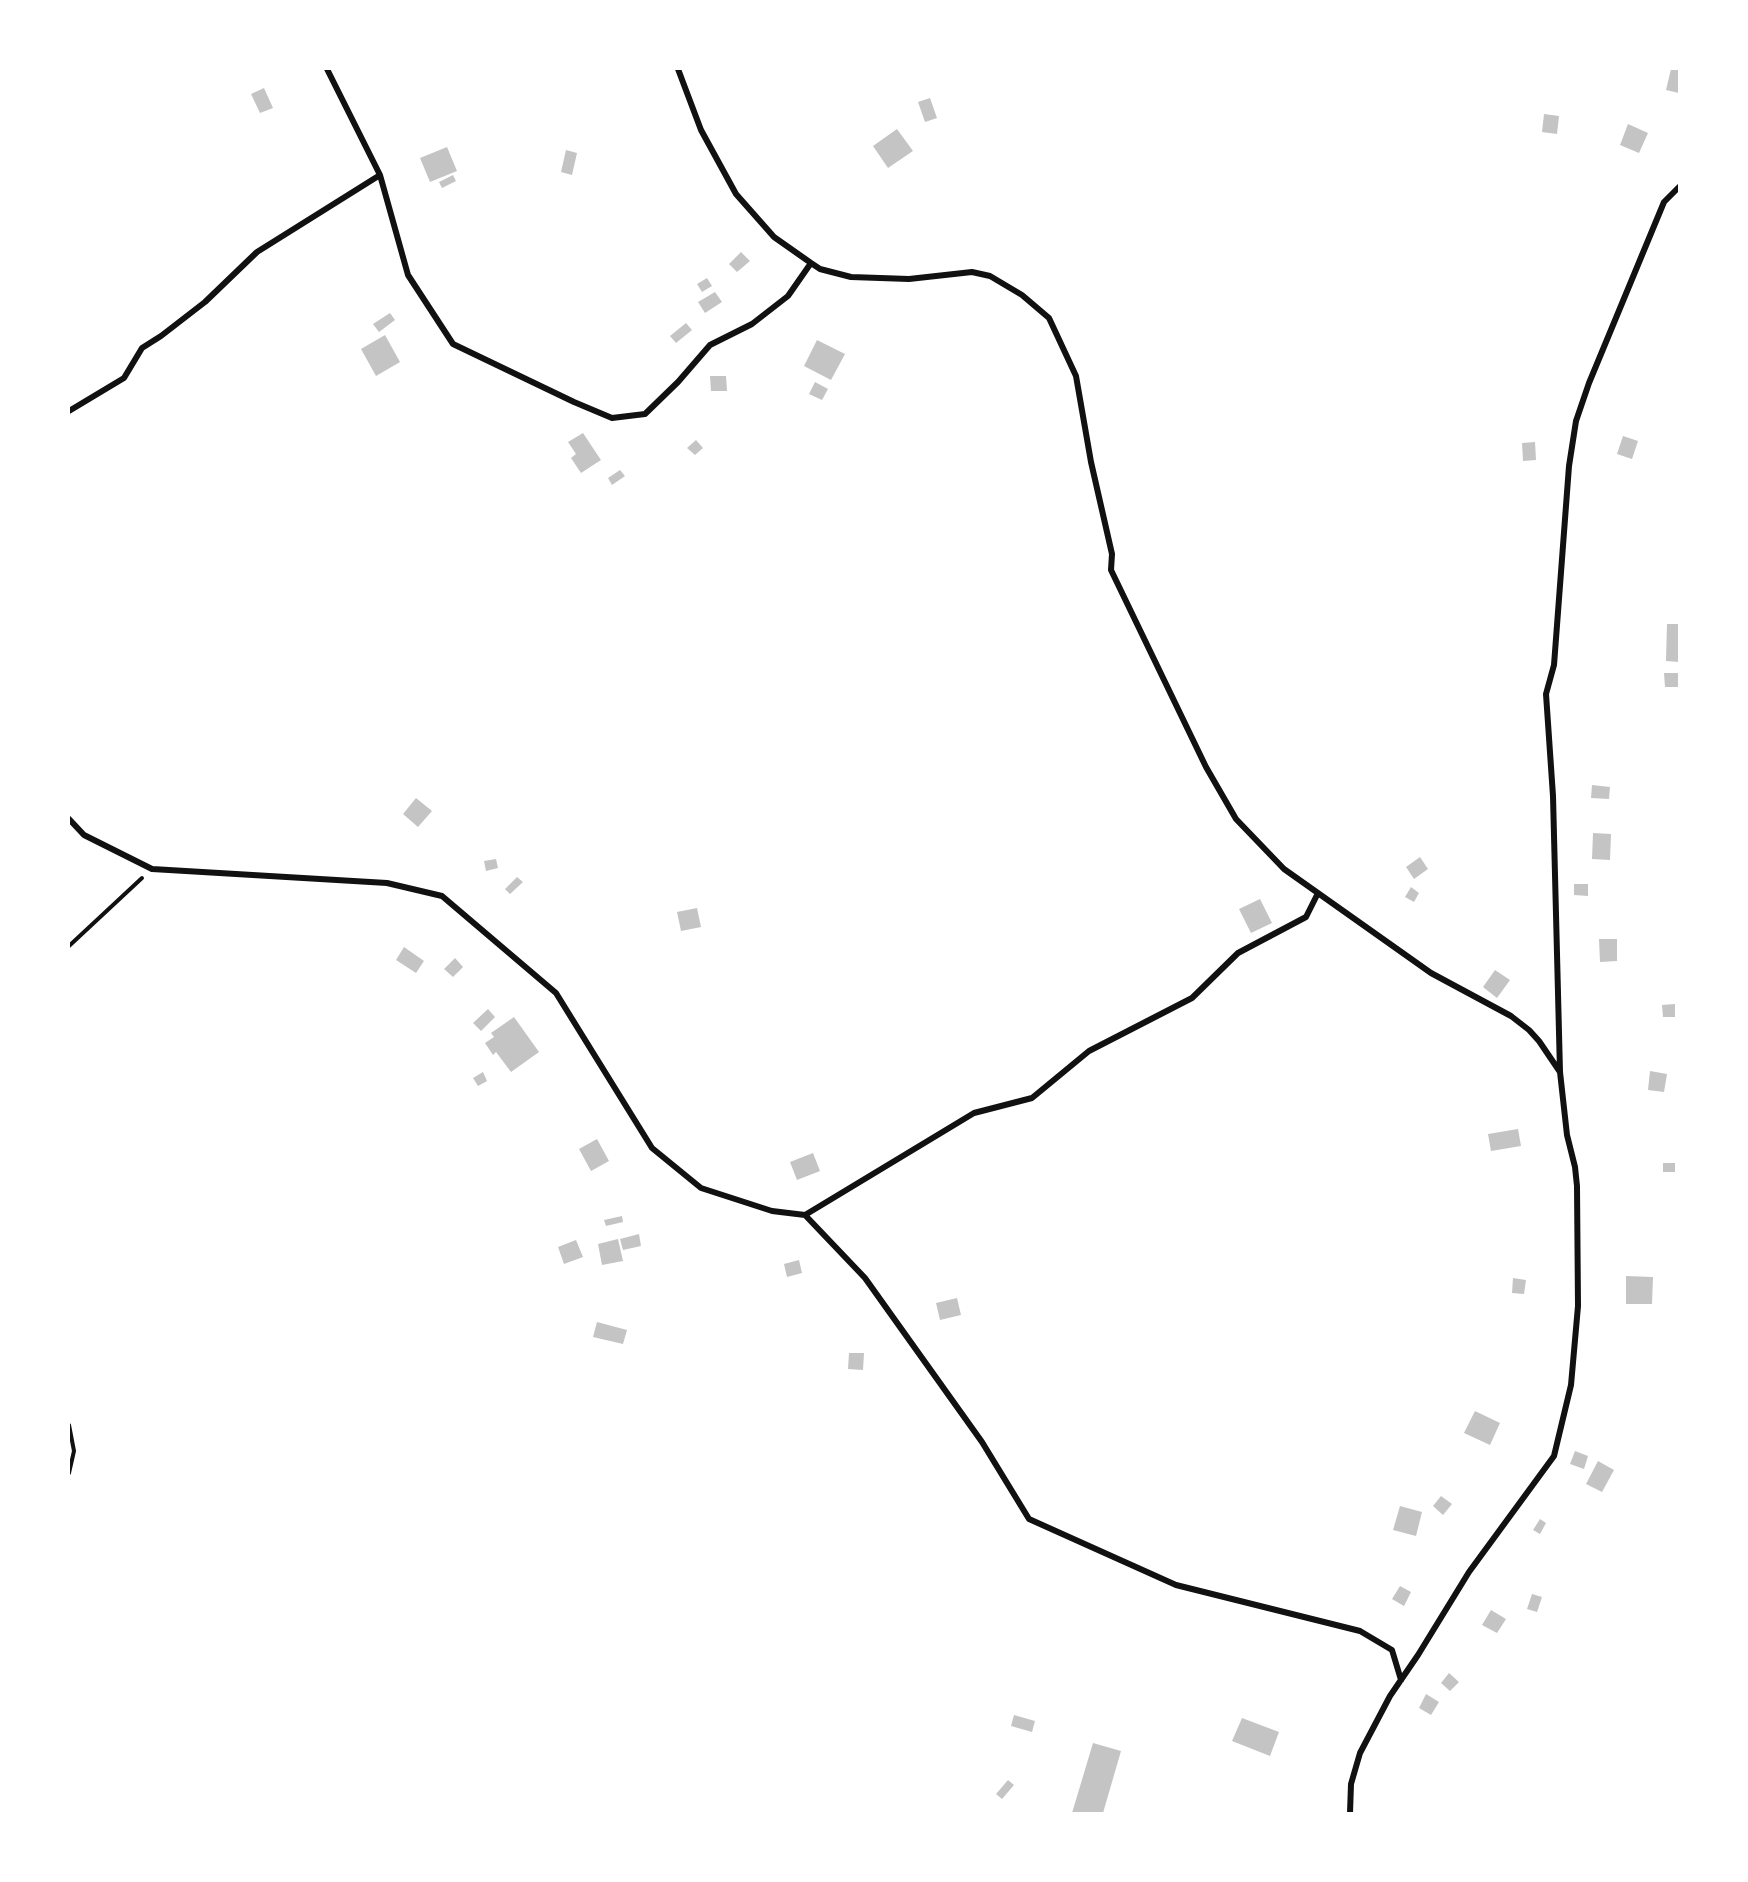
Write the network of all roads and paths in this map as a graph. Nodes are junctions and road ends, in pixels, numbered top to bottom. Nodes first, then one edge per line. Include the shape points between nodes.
1 (327, 69) edge
2 (678, 69) edge
3 (380, 175) junction
4 (1679, 186) edge
5 (811, 263) junction
6 (69, 411) edge
7 (69, 819) edge
8 (152, 869) junction
9 (1318, 893) junction
10 (69, 946) edge
11 (1560, 1072) junction
12 (805, 1215) junction
13 (69, 1425) edge
14 (69, 1473) edge
15 (1401, 1680) junction
16 (1350, 1813) edge

1 - 3 street
2 - 5 street via 701,129 736,194 774,237
3 - 5 street via 408,275 453,344 612,418 645,414 710,345 752,324 788,296
3 - 6 street via 257,252 205,302 142,348 124,378
4 - 11 street via 1664,202 1575,421 1554,665 1546,694 1553,796
5 - 9 street via 851,277 909,279 972,272 990,276 1022,295 1049,318 1076,376 1115,580 1206,767 1236,819 1284,869
7 - 8 street via 84,836
8 - 10 path
8 - 12 street via 387,883 442,896 556,993 652,1148 701,1188 772,1211
9 - 11 street via 1431,973 1511,1016 1539,1041
9 - 12 street via 1306,917 1238,953 1192,998 1089,1051 1032,1098 974,1113
11 - 15 street via 1576,1177 1578,1306 1572,1385 1554,1456 1469,1572
12 - 15 street via 865,1278 982,1442 1029,1519 1176,1585 1360,1631 1392,1650
13 - 14 path via 74,1450
15 - 16 street via 1360,1753 1351,1784

